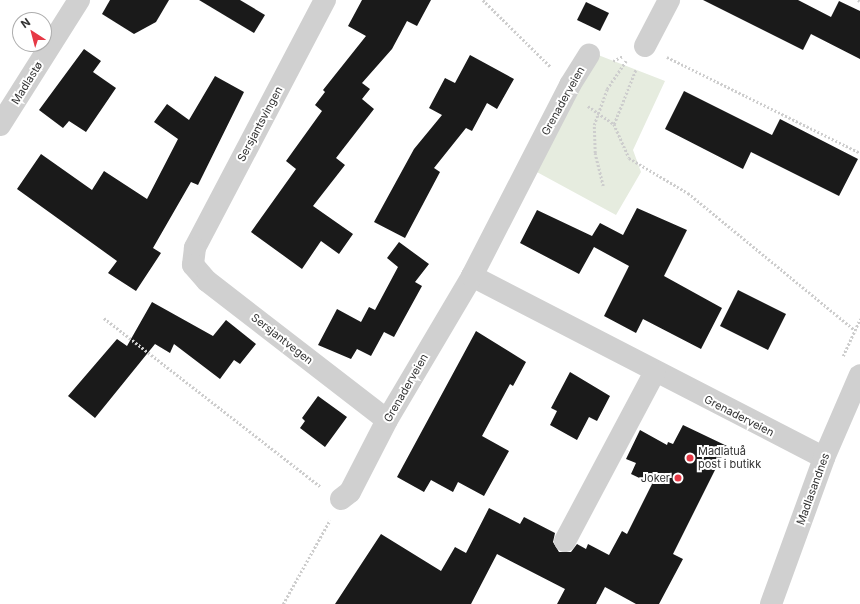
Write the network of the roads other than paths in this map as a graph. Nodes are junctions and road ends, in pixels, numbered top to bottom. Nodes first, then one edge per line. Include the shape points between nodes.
1 (79, 0) edge
2 (325, 0) edge
3 (669, 0) edge
4 (645, 46) road end
5 (580, 78) road end
6 (0, 125) edge
7 (195, 248) joint
8 (472, 276) junction
9 (655, 372) junction
10 (860, 375) edge
11 (387, 420) junction
12 (824, 458) junction
13 (341, 499) road end
14 (565, 541) dead end
15 (771, 604) edge

1 - 6 street, Madlastø
2 - 7 street, Sersjantsvingen
3 - 4 street
5 - 8 street, Grenaderveien
7 - 11 street, Sersjantvegen via 193,265 206,281
8 - 9 street, Grenaderveien
8 - 11 street, Grenaderveien
9 - 12 street, Grenaderveien
9 - 14 street
10 - 12 street, Madlasandnes
11 - 13 street, Grenaderveien via 350,492
12 - 15 street, Madlasandnes

